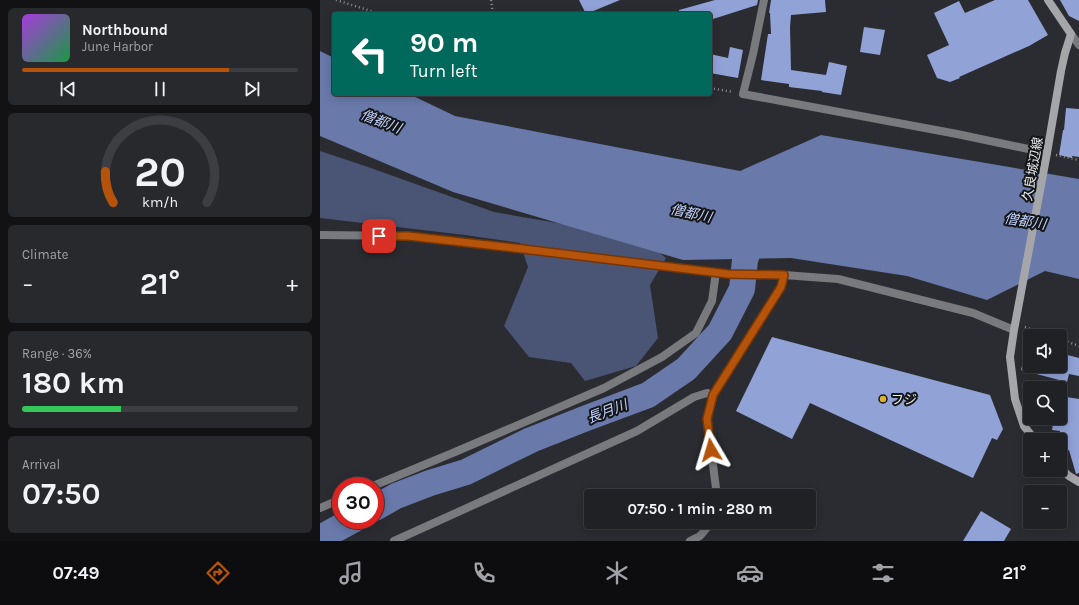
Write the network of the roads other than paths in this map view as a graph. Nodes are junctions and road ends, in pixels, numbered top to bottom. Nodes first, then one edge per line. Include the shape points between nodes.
1 (764, 0) edge
2 (1048, 0) edge
3 (1075, 34) edge
4 (1079, 45) edge
5 (1047, 153) junction
6 (320, 235) edge
7 (716, 272) junction
8 (784, 275) junction
9 (1015, 324) junction
10 (713, 395) junction
11 (1030, 433) edge
12 (1067, 474) edge
13 (384, 481) edge
14 (1079, 482) edge
15 (716, 489) edge
16 (332, 503) edge
17 (320, 508) edge
18 (706, 529) edge
19 (394, 541) edge
20 (690, 541) edge

1 - 5 street via 743,94
2 - 3 main road
3 - 4 street
3 - 5 main road, 久良城辺線 via 1065,53
5 - 9 main road, 久良城辺線
6 - 7 street via 408,236
7 - 8 street
7 - 13 street via 712,301 696,333 662,357 604,388
8 - 9 street via 838,279
8 - 10 street via 781,287
9 - 11 main road, 久良城辺線 via 1010,357 1015,399 1024,426
10 - 15 street via 707,419
10 - 19 street via 707,393 694,397 637,431
12 - 14 main road
16 - 17 street
18 - 20 street

